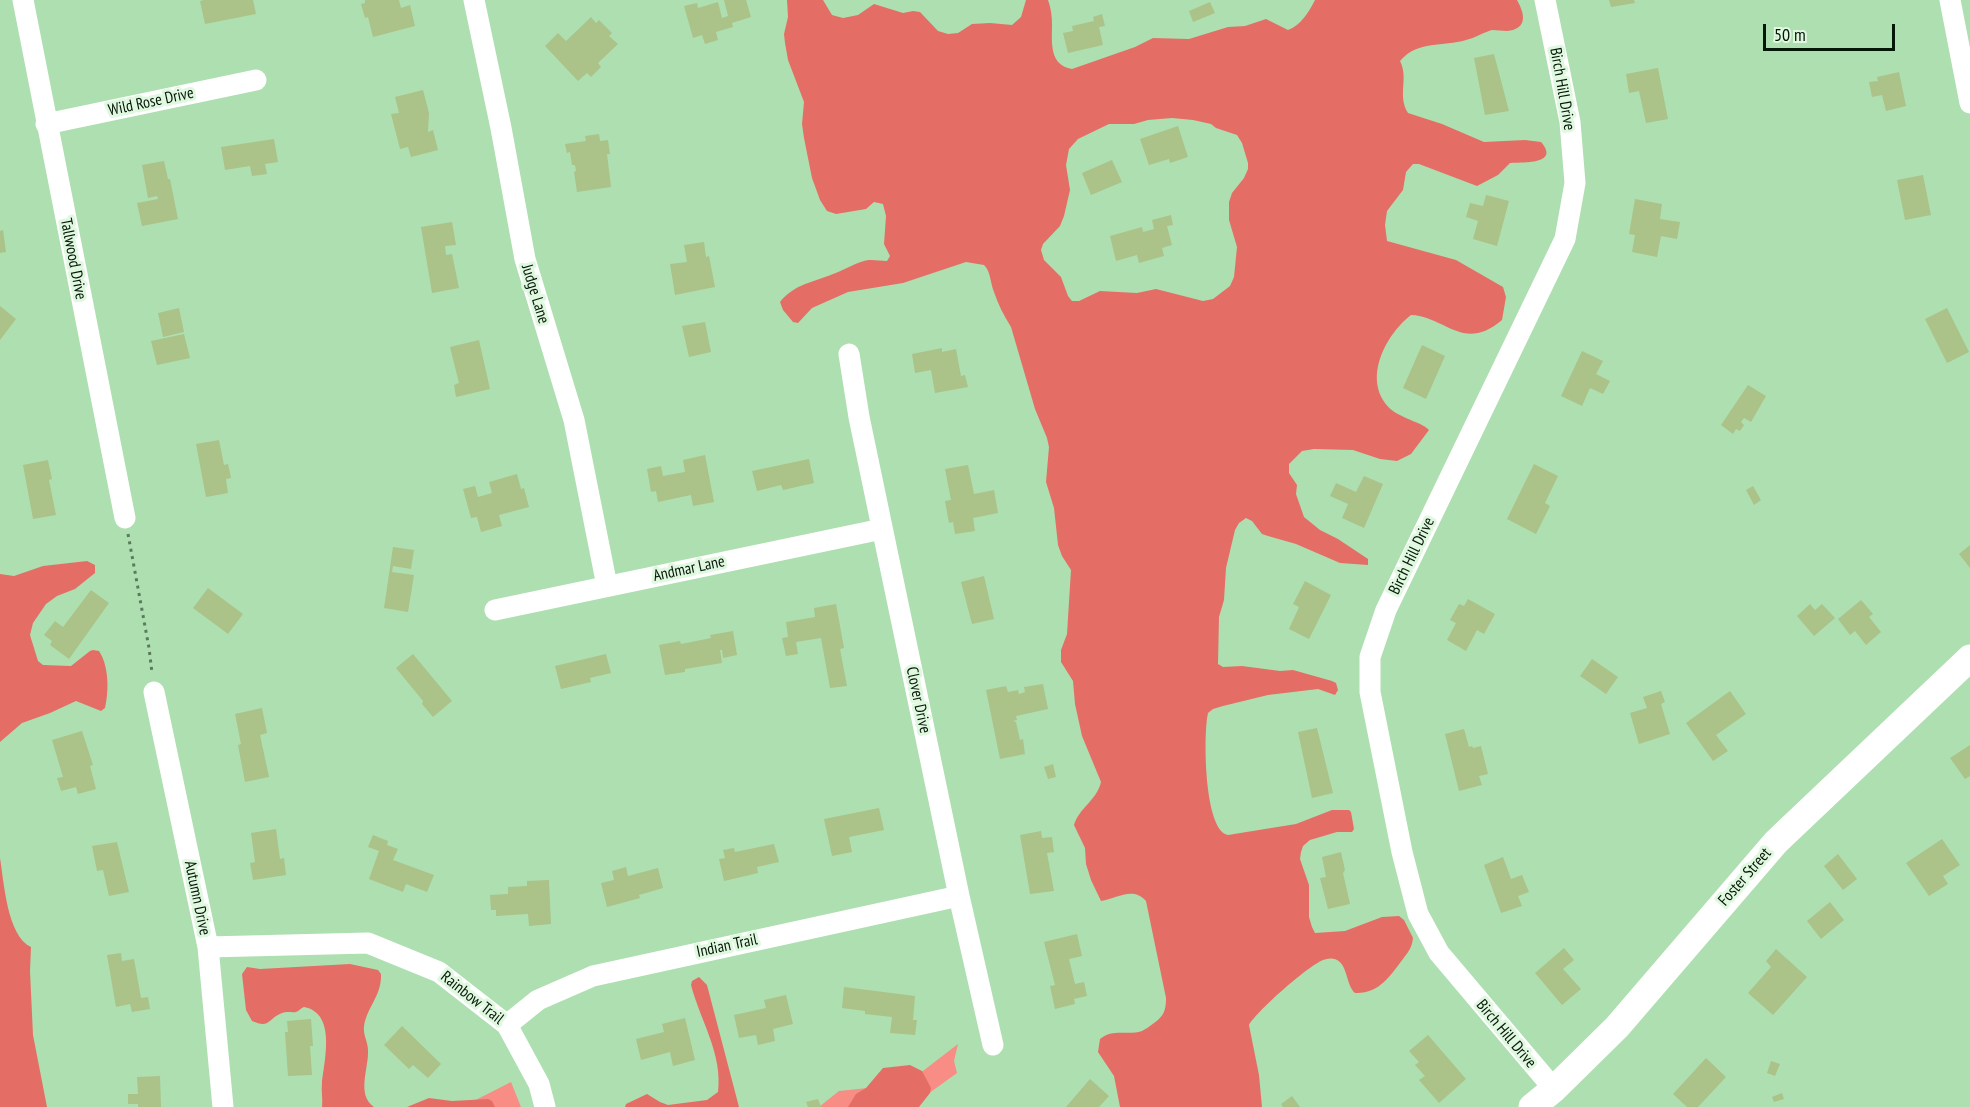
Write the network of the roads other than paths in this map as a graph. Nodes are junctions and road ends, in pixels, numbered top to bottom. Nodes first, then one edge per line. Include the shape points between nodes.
1 (22, 0) edge
2 (474, 0) edge
3 (1545, 0) edge
4 (1950, 0) edge
5 (256, 81) dead end
6 (1970, 103) edge
7 (46, 124) junction
8 (849, 354) dead end
9 (125, 518) road end
10 (882, 529) junction
11 (607, 586) junction
12 (495, 610) dead end
13 (1970, 658) edge
14 (154, 692) road end
15 (959, 896) junction
16 (208, 947) junction
17 (507, 1025) junction
18 (993, 1045) dead end
19 (1554, 1089) junction
20 (223, 1107) edge
21 (545, 1107) edge
22 (1532, 1107) edge

1 - 7 street, Tallwood Drive
2 - 11 street, Judge Lane via 525,259 574,420
3 - 19 street, Birch Hill Drive via 1570,122 1575,183 1565,239 1386,610 1370,657 1370,692 1418,914 1439,953
4 - 6 street
5 - 7 street, Wild Rose Drive
7 - 9 street, Tallwood Drive
8 - 10 street, Clover Drive
10 - 11 street, Andmar Lane
10 - 15 street, Clover Drive
11 - 12 street, Andmar Lane
13 - 19 street, Foster Street via 1776,842 1617,1028
14 - 16 street, Autumn Drive
15 - 17 street, Indian Trail via 593,976 538,1000
15 - 18 street, Clover Drive
16 - 17 street, Rainbow Trail via 368,944 439,972
16 - 20 street, Autumn Drive
17 - 21 street, Rainbow Trail via 539,1084
19 - 22 street, Foster Street

